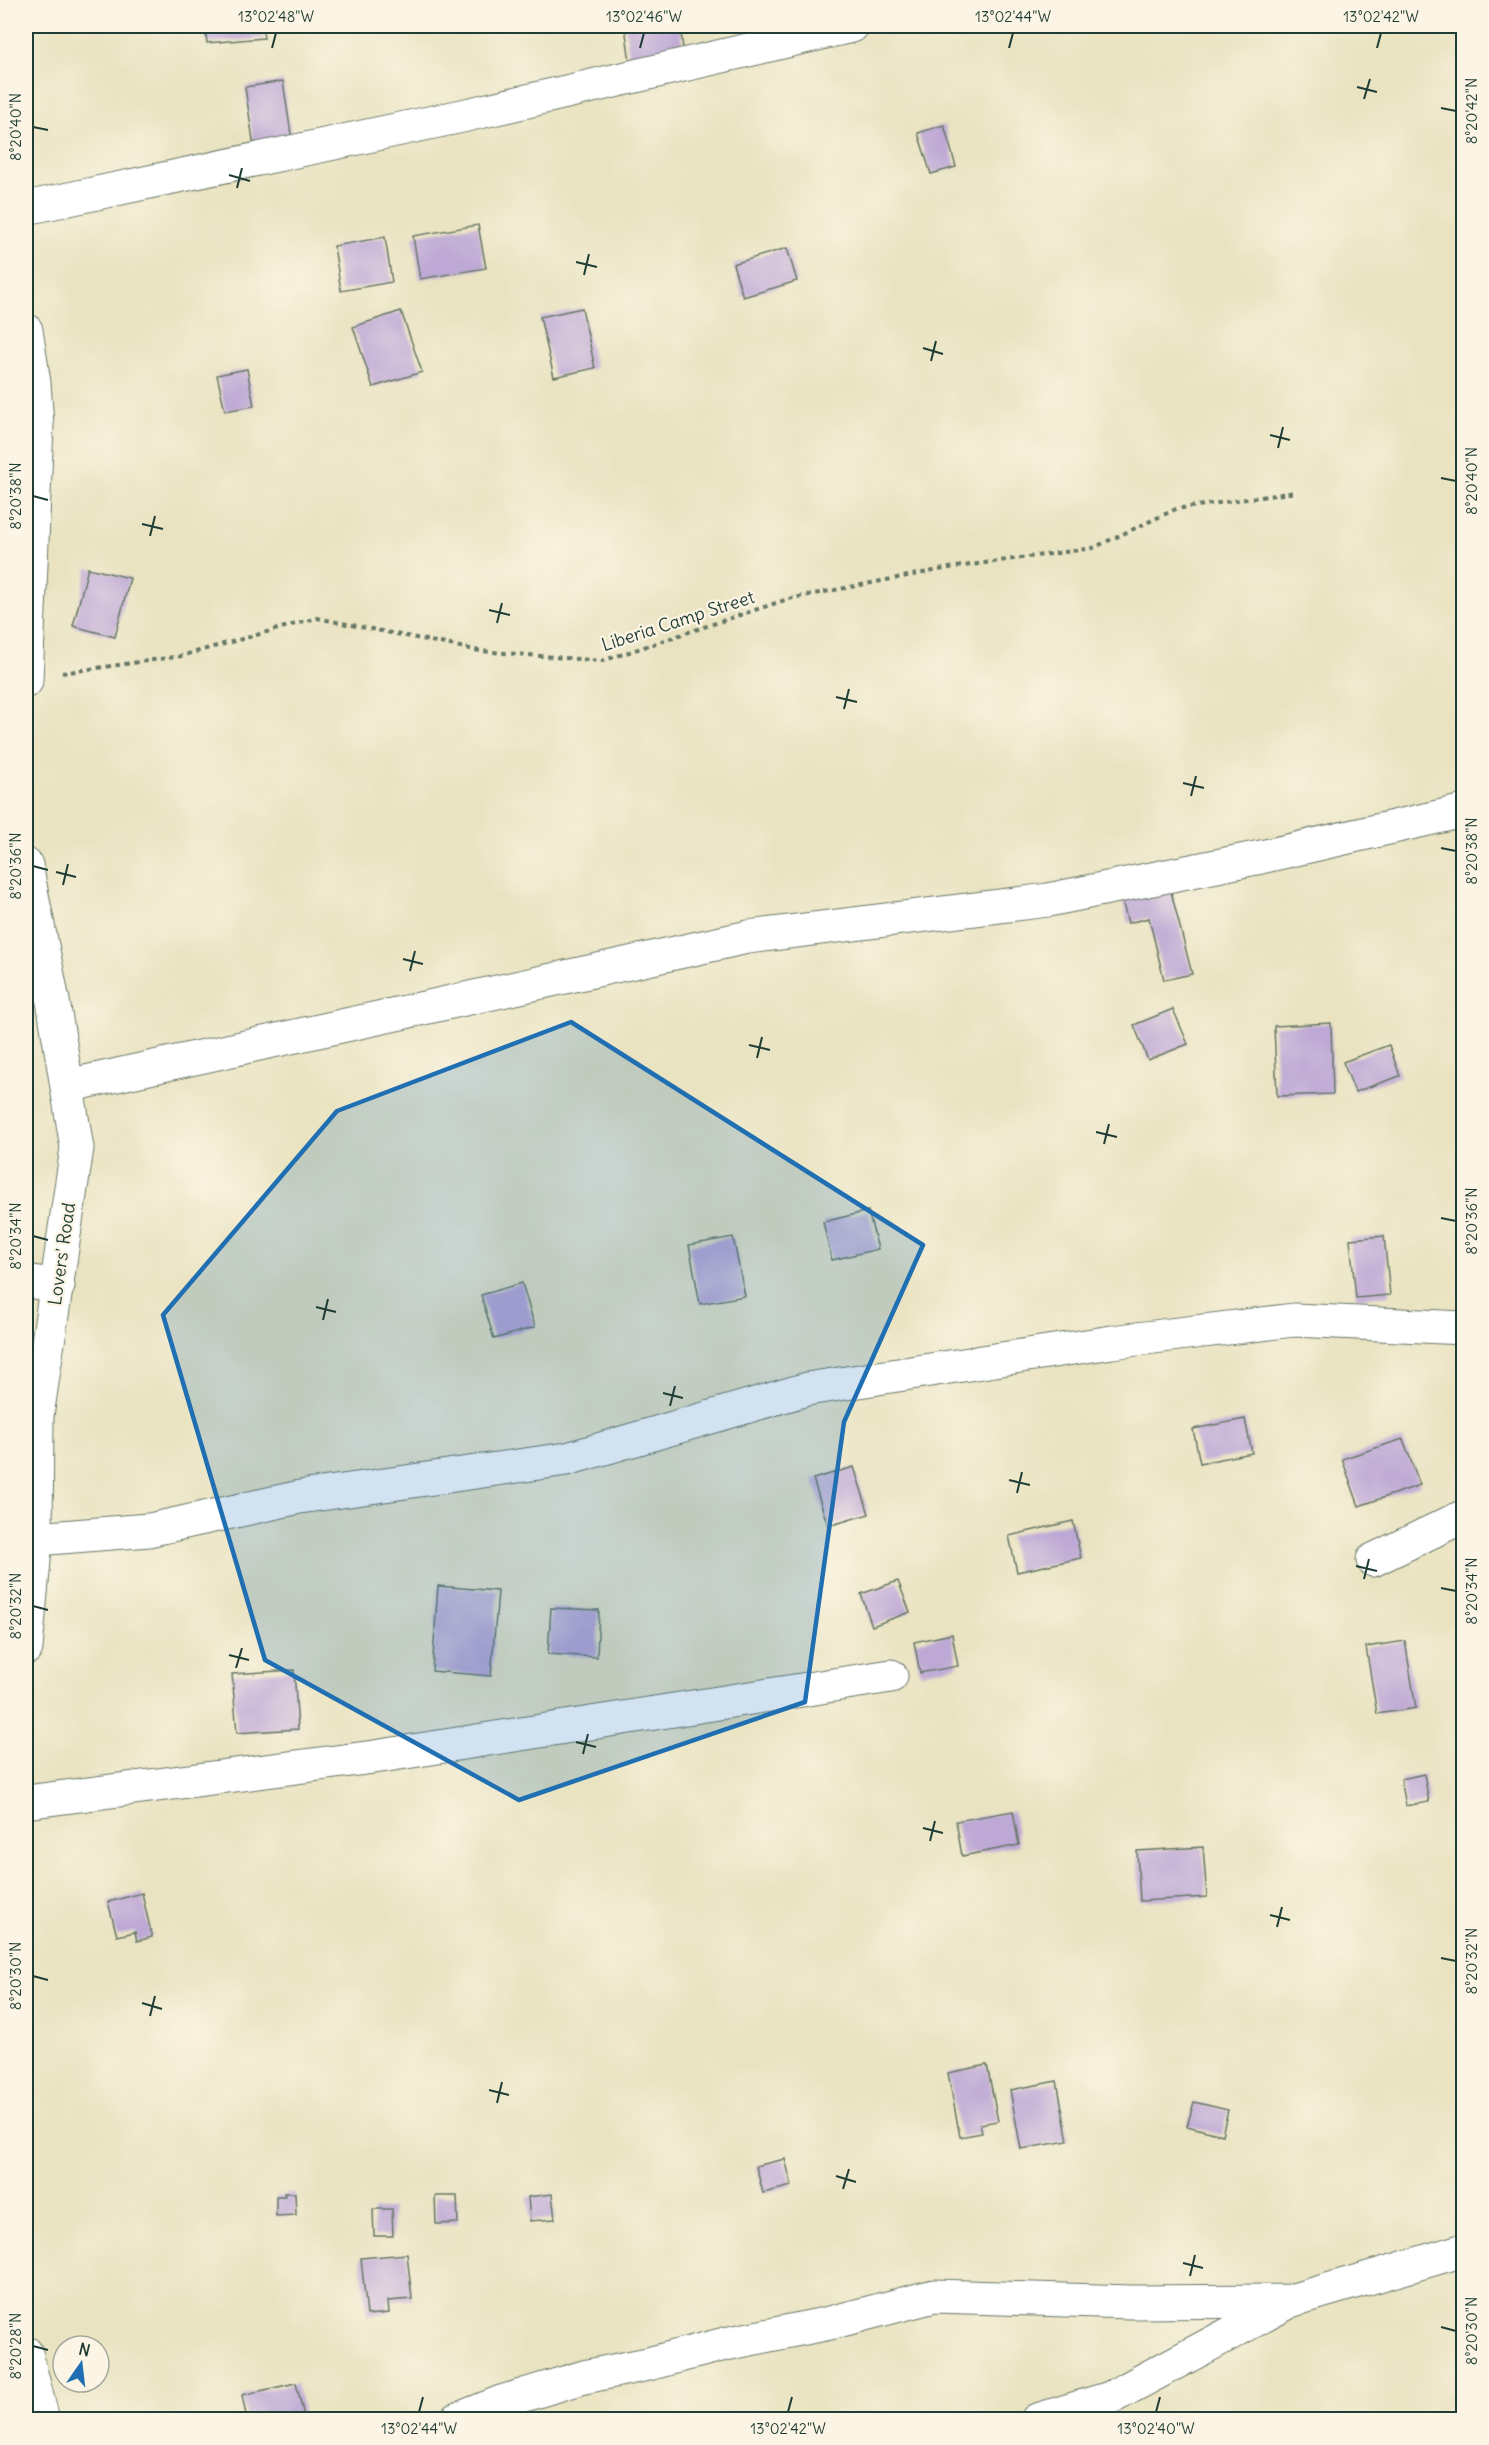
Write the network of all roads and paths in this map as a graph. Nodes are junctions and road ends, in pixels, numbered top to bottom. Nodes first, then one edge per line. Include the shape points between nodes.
1 (852, 26) edge
2 (26, 207) edge
3 (26, 330) edge
4 (1296, 492) dead end
5 (28, 551) edge
6 (26, 679) edge
7 (1464, 811) edge
8 (26, 865) edge
9 (67, 1086) junction
10 (26, 1281) edge
11 (58, 1286) junction
12 (1464, 1328) edge
13 (1464, 1516) edge
14 (36, 1539) junction
15 (1373, 1560) dead end
16 (26, 1648) edge
17 (891, 1676) dead end
18 (26, 1802) edge
19 (1464, 2250) edge
20 (1290, 2301) junction
21 (26, 2353) edge
22 (43, 2420) edge
23 (456, 2420) edge
24 (1037, 2420) edge

1 - 2 street via 462,116
3 - 5 street via 37,425
4 - 6 path, Liberia Camp Street via 1176,509 1093,548 949,568 788,599 602,661 480,651 317,618 181,656
5 - 6 street
7 - 9 street via 1048,900 748,937
8 - 9 street, Lovers' Road
9 - 11 street, Lovers' Road via 77,1148
10 - 11 street
11 - 14 street, Lovers' Road via 38,1416
12 - 14 street via 1294,1320 1112,1342 807,1389 567,1459 300,1497 150,1530
13 - 15 street
14 - 16 street, Lovers' Road
17 - 18 street via 374,1757
19 - 20 street
20 - 23 street via 1131,2302 934,2296 584,2377
20 - 24 street via 1110,2398
21 - 22 street

